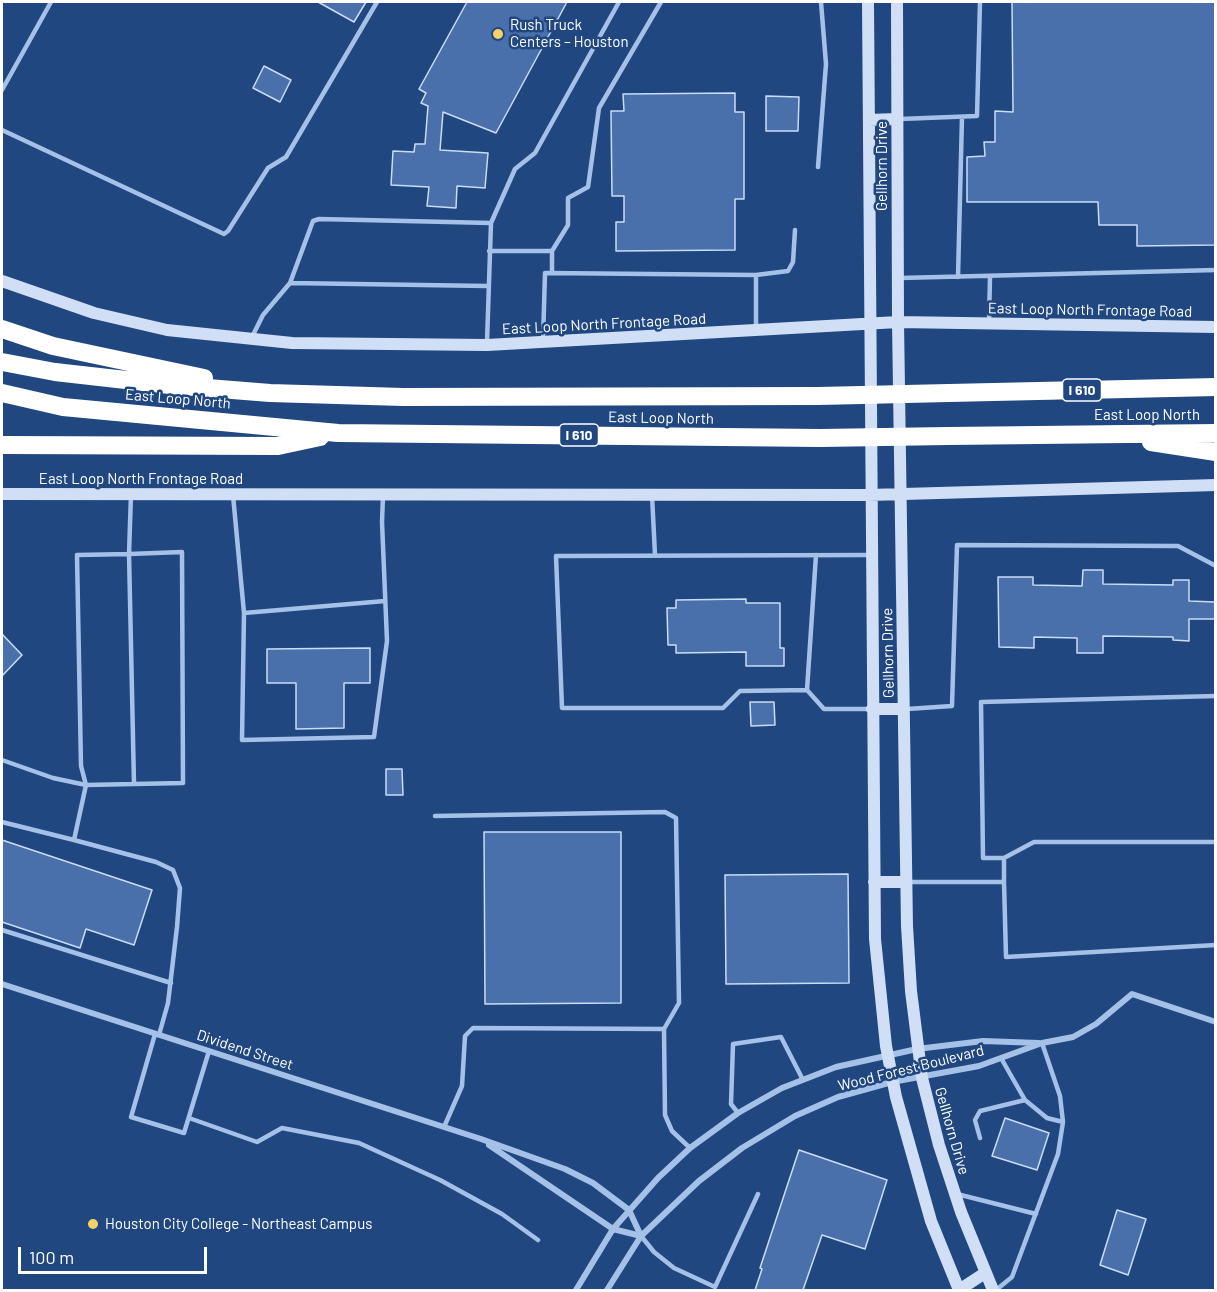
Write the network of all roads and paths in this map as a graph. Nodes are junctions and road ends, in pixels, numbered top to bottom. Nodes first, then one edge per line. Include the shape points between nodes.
1 (51, 2) edge
2 (377, 2) edge
3 (619, 2) edge
4 (661, 2) edge
5 (821, 2) edge
6 (868, 2) edge
7 (897, 2) edge
8 (981, 2) edge
9 (2, 90) edge
10 (962, 117) junction
11 (897, 119) junction
12 (869, 120) junction
13 (2, 130) edge
14 (818, 167) dead end
15 (491, 224) junction
16 (795, 230) dead end
17 (489, 251) junction
18 (552, 251) junction
19 (1215, 270) edge
20 (552, 273) junction
21 (756, 275) junction
22 (958, 277) junction
23 (990, 277) junction
24 (898, 278) junction
25 (2, 281) edge
26 (290, 283) junction
27 (487, 286) junction
28 (898, 322) junction
29 (989, 324) junction
30 (872, 325) junction
31 (1215, 327) edge
32 (2, 329) edge
33 (756, 332) junction
34 (251, 340) junction
35 (543, 343) junction
36 (487, 345) junction
37 (2, 362) edge
38 (1215, 387) edge
39 (2, 393) edge
40 (270, 393) junction
41 (338, 433) junction
42 (1215, 433) edge
43 (1095, 434) junction
44 (2, 445) edge
45 (1215, 452) edge
46 (1215, 485) edge
47 (2, 494) edge
48 (131, 494) junction
49 (901, 494) junction
50 (233, 495) junction
51 (383, 495) junction
52 (651, 495) junction
53 (869, 495) junction
54 (129, 554) junction
55 (656, 555) junction
56 (816, 555) junction
57 (870, 555) junction
58 (1215, 566) edge
59 (385, 601) junction
60 (244, 613) junction
61 (807, 690) junction
62 (1215, 696) edge
63 (872, 708) junction
64 (904, 709) junction
65 (2, 760) edge
66 (134, 784) junction
67 (86, 785) junction
68 (435, 816) dead end
69 (2, 822) edge
70 (74, 840) junction
71 (1215, 842) edge
72 (1004, 858) junction
73 (874, 882) junction
74 (906, 882) junction
75 (1004, 882) junction
76 (2, 930) edge
77 (1215, 945) edge
78 (171, 983) junction
79 (2, 984) edge
80 (1215, 1022) edge
81 (664, 1029) junction
82 (157, 1034) junction
83 (1042, 1043) junction
84 (917, 1049) junction
85 (209, 1051) junction
86 (888, 1056) junction
87 (1001, 1058) junction
88 (922, 1078) junction
89 (802, 1080) junction
90 (892, 1082) junction
91 (1025, 1100) junction
92 (738, 1113) junction
93 (189, 1118) junction
94 (1063, 1122) junction
95 (444, 1127) junction
96 (980, 1138) dead end
97 (481, 1139) junction
98 (690, 1148) junction
99 (759, 1194) dead end
100 (955, 1194) junction
101 (629, 1210) junction
102 (1036, 1214) junction
103 (612, 1228) junction
104 (641, 1236) junction
105 (538, 1240) dead end
106 (985, 1273) junction
107 (576, 1290) edge
108 (607, 1290) edge
109 (959, 1290) edge
110 (994, 1290) edge

1 - 9 lane
2 - 13 lane via 286,157 268,168 224,234
3 - 15 lane via 535,153 515,169
4 - 18 lane via 599,108 588,187 568,198 568,225
5 - 14 lane via 826,64
6 - 12 main road, Gellhorn Drive
7 - 11 main road, Gellhorn Drive
8 - 10 lane via 977,116
10 - 11 lane
10 - 22 lane
11 - 12 main road
11 - 24 main road, Gellhorn Drive
12 - 30 main road, Gellhorn Drive
15 - 17 lane
15 - 26 lane via 319,219 313,221
16 - 21 lane via 793,262 788,271
17 - 18 lane
17 - 27 lane
18 - 20 lane
19 - 23 lane
20 - 21 lane
20 - 35 lane via 545,273
21 - 33 lane
22 - 23 lane
22 - 24 lane
23 - 29 lane
24 - 28 main road, Gellhorn Drive
25 - 34 main road, East Loop North Frontage Road via 94,313 167,330
26 - 27 lane
26 - 34 lane via 262,315
27 - 36 lane
28 - 29 main road, East Loop North Frontage Road
28 - 30 main road, East Loop North Frontage Road
28 - 49 main road, Gellhorn Drive
29 - 31 main road, East Loop North Frontage Road
30 - 33 main road, East Loop North Frontage Road
30 - 53 main road, Gellhorn Drive
32 - 40 highway via 53,346
33 - 35 main road, East Loop North Frontage Road
34 - 36 main road, East Loop North Frontage Road
35 - 36 main road, East Loop North Frontage Road
37 - 40 highway, East Loop North / I 610 via 78,375
38 - 40 highway, East Loop North / I 610, bridge via 818,396 403,397
39 - 41 highway, East Loop North / I 610 via 63,407
41 - 43 highway, East Loop North / I 610, bridge via 820,438
41 - 44 highway via 278,446
42 - 43 highway, East Loop North / I 610
43 - 45 highway
46 - 49 main road, East Loop North Frontage Road
47 - 48 main road, East Loop North Frontage Road
48 - 50 main road, East Loop North Frontage Road
48 - 54 lane
49 - 53 main road, East Loop North Frontage Road
49 - 64 main road, Gellhorn Drive
50 - 51 main road, East Loop North Frontage Road
50 - 60 lane
51 - 52 main road, East Loop North Frontage Road
51 - 59 lane
52 - 53 main road, East Loop North Frontage Road
52 - 55 lane
53 - 57 main road, Gellhorn Drive
54 - 66 lane
54 - 66 lane via 182,552 183,783
54 - 67 lane via 77,555 81,766
55 - 56 lane
55 - 61 lane via 556,555 562,708 723,708 740,690
56 - 57 lane
56 - 61 lane
57 - 63 main road, Gellhorn Drive
58 - 64 lane via 1178,546 957,545 952,706
59 - 60 lane
59 - 60 lane via 387,641 374,737 242,740
61 - 63 lane via 824,709
62 - 72 lane via 981,702 983,858
63 - 64 main road
63 - 73 main road, Gellhorn Drive
64 - 74 main road, Gellhorn Drive
65 - 67 lane
66 - 67 lane
67 - 70 lane
68 - 81 lane via 665,812 676,818 679,1003
69 - 70 lane
70 - 78 lane via 173,870 180,888
71 - 72 lane via 1034,842
72 - 75 lane
73 - 74 main road
73 - 86 main road, Gellhorn Drive via 875,939
74 - 75 lane
74 - 84 main road, Gellhorn Drive
75 - 77 lane via 1006,957
76 - 78 lane
78 - 82 lane
79 - 82 street, Dividend Street
80 - 83 street, Wood Forest Boulevard via 1132,994 1096,1024 1073,1037
81 - 95 lane via 473,1028 465,1036 462,1086
81 - 98 lane via 665,1115 672,1131
82 - 85 street, Dividend Street
82 - 93 lane via 131,1117 184,1133
83 - 84 street, Wood Forest Boulevard via 982,1041
83 - 87 street, Wood Forest Boulevard
83 - 94 lane via 1060,1096
84 - 86 street, Wood Forest Boulevard
84 - 88 main road, Gellhorn Drive
85 - 93 lane
85 - 95 street, Dividend Street
86 - 89 street, Wood Forest Boulevard via 836,1067
86 - 90 main road, Gellhorn Drive
87 - 88 street, Wood Forest Boulevard
87 - 91 lane
88 - 90 street, Wood Forest Boulevard
88 - 100 main road, Gellhorn Drive
89 - 92 street, Wood Forest Boulevard
89 - 92 lane via 781,1038 733,1044 731,1104
90 - 104 street, Wood Forest Boulevard via 838,1097 795,1116 742,1148 699,1181
90 - 109 main road, Gellhorn Drive via 931,1221
91 - 94 lane via 1047,1118
91 - 96 lane via 980,1111 975,1120
92 - 98 street, Wood Forest Boulevard
93 - 105 lane via 257,1142 282,1128 359,1143 492,1208
94 - 102 lane via 1058,1154
95 - 97 street, Dividend Street
97 - 101 street, Dividend Street via 593,1183
97 - 103 street, Dividend Street
98 - 101 street, Wood Forest Boulevard
99 - 104 lane via 716,1287 674,1268
100 - 102 lane
100 - 106 main road, Gellhorn Drive
101 - 103 street, Wood Forest Boulevard
101 - 104 street, Dividend Street
102 - 110 lane via 1012,1277
103 - 104 street, Dividend Street
103 - 107 street, Wood Forest Boulevard
104 - 108 street, Wood Forest Boulevard
106 - 109 main road
106 - 110 main road, Gellhorn Drive

